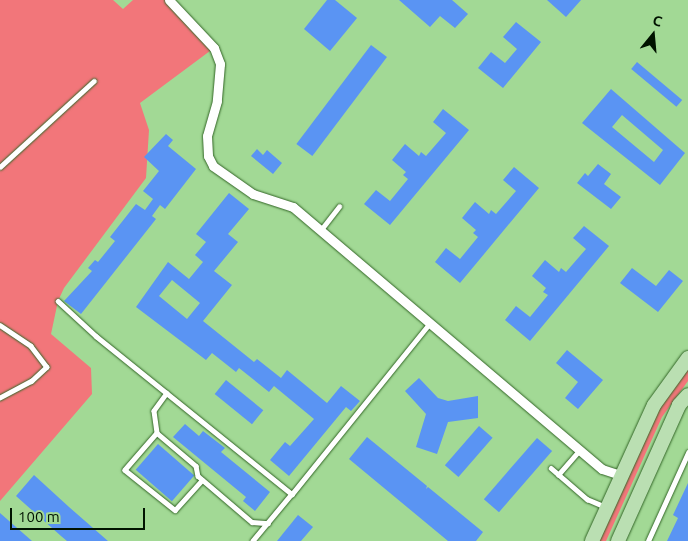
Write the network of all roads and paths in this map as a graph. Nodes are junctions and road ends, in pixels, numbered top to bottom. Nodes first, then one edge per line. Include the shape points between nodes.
1 (169, 0) edge
2 (94, 81) dead end
3 (0, 167) edge
4 (339, 207) dead end
5 (320, 231) junction
6 (58, 301) dead end
7 (430, 323) junction
8 (0, 325) edge
9 (688, 358) edge
10 (167, 393) junction
11 (688, 395) edge
12 (0, 398) edge
13 (157, 433) junction
14 (580, 450) junction
15 (688, 453) edge
16 (551, 468) dead end
17 (558, 475) junction
18 (621, 475) junction
19 (202, 480) junction
20 (292, 494) junction
21 (607, 507) junction
22 (269, 523) junction
23 (253, 541) edge
24 (592, 541) edge
25 (618, 541) edge
26 (648, 541) edge

1 - 5 street via 214,48 220,64 217,101 207,136 208,156 213,166 253,194 293,207
2 - 3 lane
4 - 5 lane
5 - 7 street
6 - 10 lane
7 - 14 street
7 - 20 lane
8 - 12 lane via 31,346 47,367 32,380
9 - 18 main road via 654,406
10 - 13 lane via 154,411
10 - 20 lane
11 - 25 main road via 679,406
13 - 19 lane via 196,466
13 - 19 lane via 125,470 175,510
14 - 17 lane
14 - 18 street via 602,468
15 - 26 lane
16 - 17 lane
17 - 21 lane via 587,499
18 - 21 main road
19 - 22 lane via 252,522
20 - 22 lane
21 - 24 main road
22 - 23 lane

